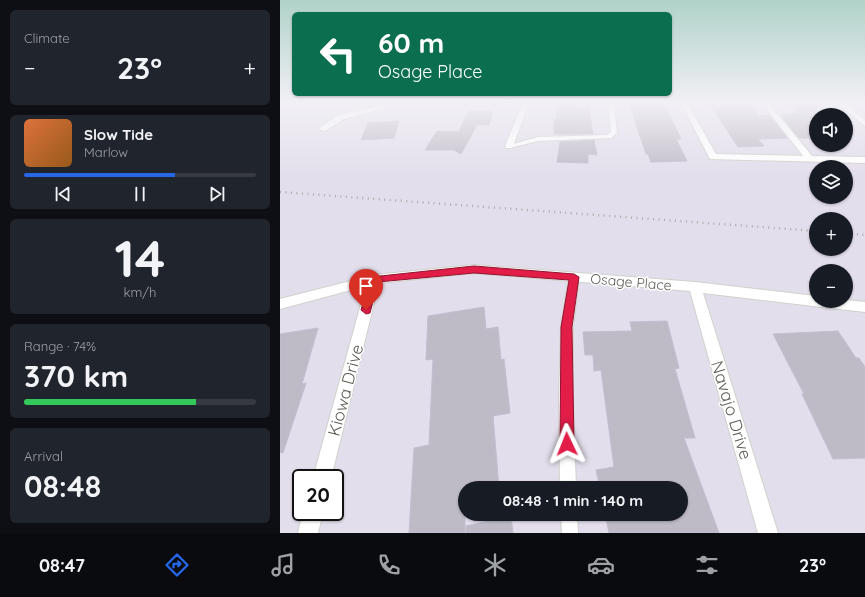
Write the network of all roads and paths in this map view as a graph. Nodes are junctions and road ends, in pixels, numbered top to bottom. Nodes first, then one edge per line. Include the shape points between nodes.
1 (516, 128) edge
2 (613, 128) edge
3 (697, 128) edge
4 (785, 128) edge
5 (509, 146) joint
6 (810, 159) junction
7 (865, 160) edge
8 (574, 277) junction
9 (374, 279) junction
10 (695, 287) junction
11 (280, 304) edge
12 (864, 308) edge
13 (324, 469) edge
14 (568, 481) edge
15 (311, 521) edge
16 (569, 521) edge
17 (308, 533) edge
18 (570, 533) edge
19 (768, 533) edge

1 - 5 street
2 - 5 lane via 614,133 609,137 538,139
3 - 6 street via 713,157
4 - 6 lane
6 - 7 street
8 - 9 street, Osage Place via 474,270
8 - 10 street, Osage Place
8 - 14 lane via 567,327
9 - 11 street, Osage Place
9 - 13 street, Kiowa Drive
10 - 12 street, Osage Place
10 - 19 street, Navajo Drive
15 - 17 street
16 - 18 lane

